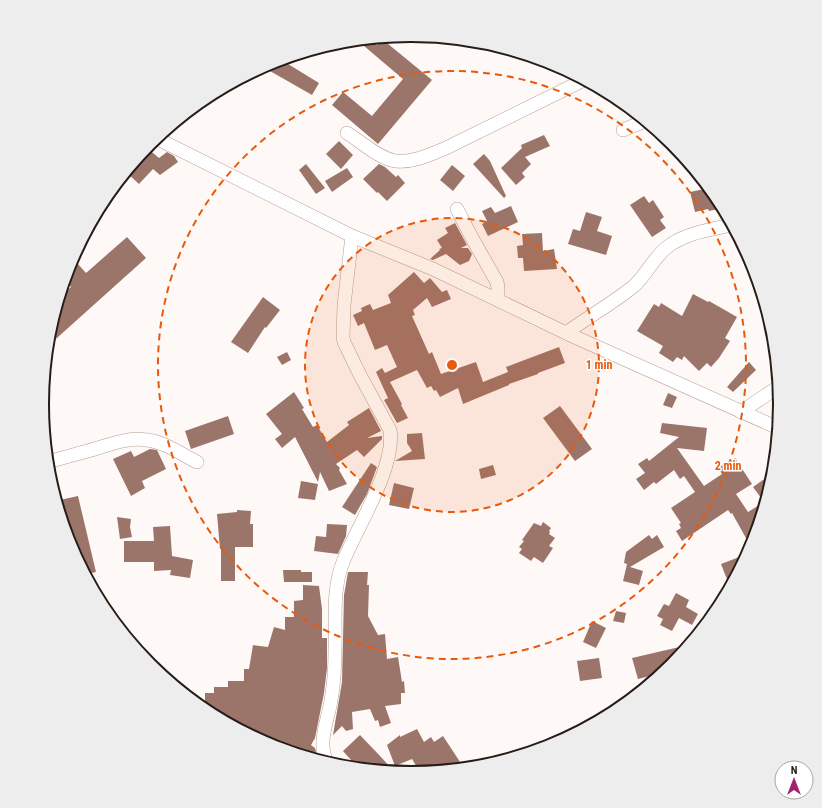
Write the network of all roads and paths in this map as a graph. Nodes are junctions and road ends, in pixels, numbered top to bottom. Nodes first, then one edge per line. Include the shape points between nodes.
1 (578, 83) edge
2 (639, 123) edge
3 (623, 130) dead end
4 (347, 133) dead end
5 (162, 141) edge
6 (458, 209) dead end
7 (727, 226) edge
8 (352, 236) junction
9 (498, 300) junction
10 (566, 332) junction
11 (772, 391) edge
12 (741, 412) junction
13 (772, 425) edge
14 (54, 460) edge
15 (197, 462) dead end
16 (325, 756) edge

1 - 4 street via 444,150 410,160 395,161 381,156
2 - 3 street
5 - 8 street
6 - 9 street via 497,282
7 - 10 street via 697,232 665,248 635,285
8 - 9 street
8 - 16 street via 343,337 392,438 387,462 343,562 336,584 334,672 322,746
9 - 10 street
10 - 12 street
11 - 12 street
12 - 13 street
14 - 15 street via 136,439 159,443

